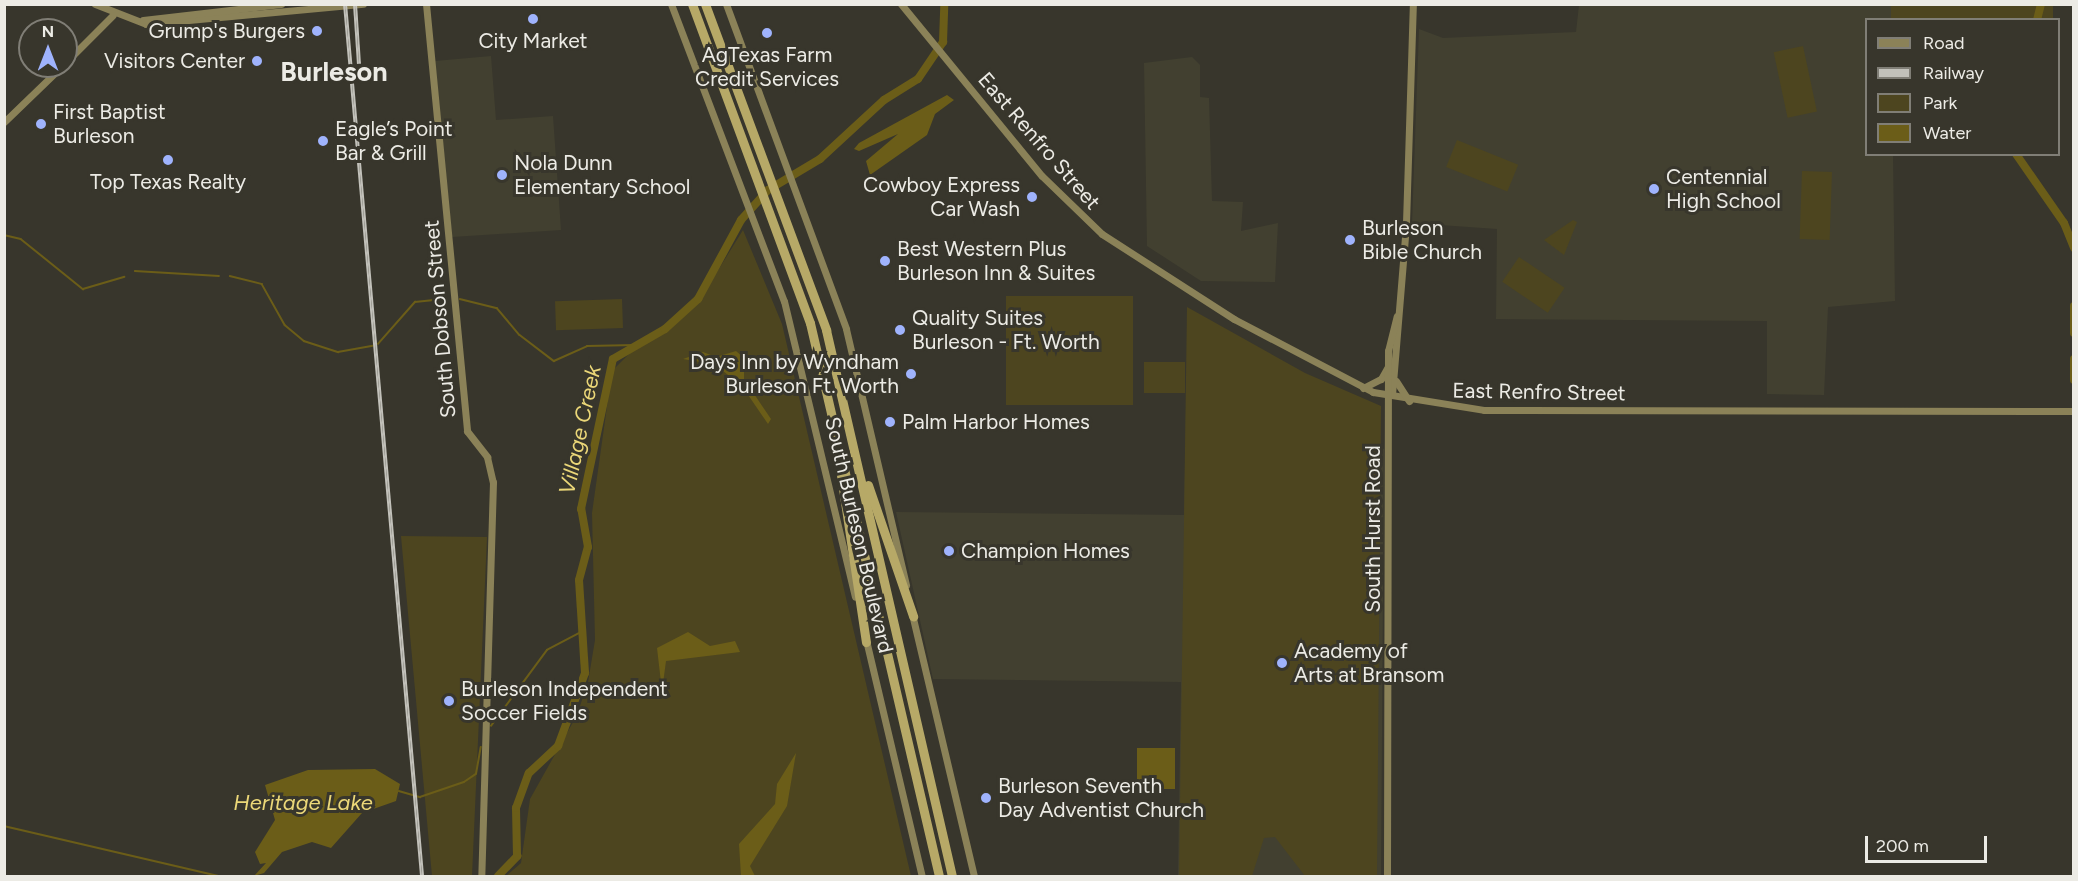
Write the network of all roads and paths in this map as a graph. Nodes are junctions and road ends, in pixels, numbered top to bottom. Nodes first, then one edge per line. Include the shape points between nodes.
1 (95, 4) edge
2 (281, 4) edge
3 (363, 4) edge
4 (426, 4) edge
5 (671, 4) edge
6 (692, 4) edge
7 (705, 4) edge
8 (726, 4) edge
9 (901, 4) edge
10 (1413, 4) edge
11 (113, 15) junction
12 (143, 20) junction
13 (78, 50) edge
14 (50, 78) edge
15 (4, 122) edge
16 (1397, 316) junction
17 (1388, 362) junction
18 (1395, 375) junction
19 (1363, 388) junction
20 (1391, 398) junction
21 (1409, 401) junction
22 (2072, 411) edge
23 (834, 422) junction
24 (849, 423) junction
25 (913, 616) junction
26 (866, 642) junction
27 (481, 876) edge
28 (922, 876) edge
29 (939, 876) edge
30 (952, 876) edge
31 (974, 876) edge
32 (1387, 876) edge

1 - 11 main road
2 - 12 main road
3 - 12 main road
4 - 27 main road, South Dobson Street via 467,430 487,457 493,482
5 - 26 main road, South Burleson Boulevard via 798,344
6 - 23 highway via 805,307
7 - 24 highway via 826,330
8 - 25 main road, South Burleson Boulevard via 846,329
9 - 19 main road, East Renfro Street via 1072,210 1102,234 1234,319
10 - 16 main road, South Hurst Road
11 - 12 main road
11 - 13 main road
14 - 15 main road
16 - 17 main road, South Hurst Road
16 - 18 main road, South Hurst Road
17 - 19 main road via 1381,379
17 - 20 main road, South Hurst Road
18 - 20 main road, South Hurst Road
18 - 21 main road
19 - 20 main road, East Renfro Street
20 - 21 main road, East Renfro Street
20 - 32 main road, South Hurst Road
21 - 22 main road, East Renfro Street via 1484,410
23 - 26 highway
23 - 29 highway
24 - 25 highway
24 - 30 highway
25 - 31 main road, South Burleson Boulevard
26 - 28 main road, South Burleson Boulevard

